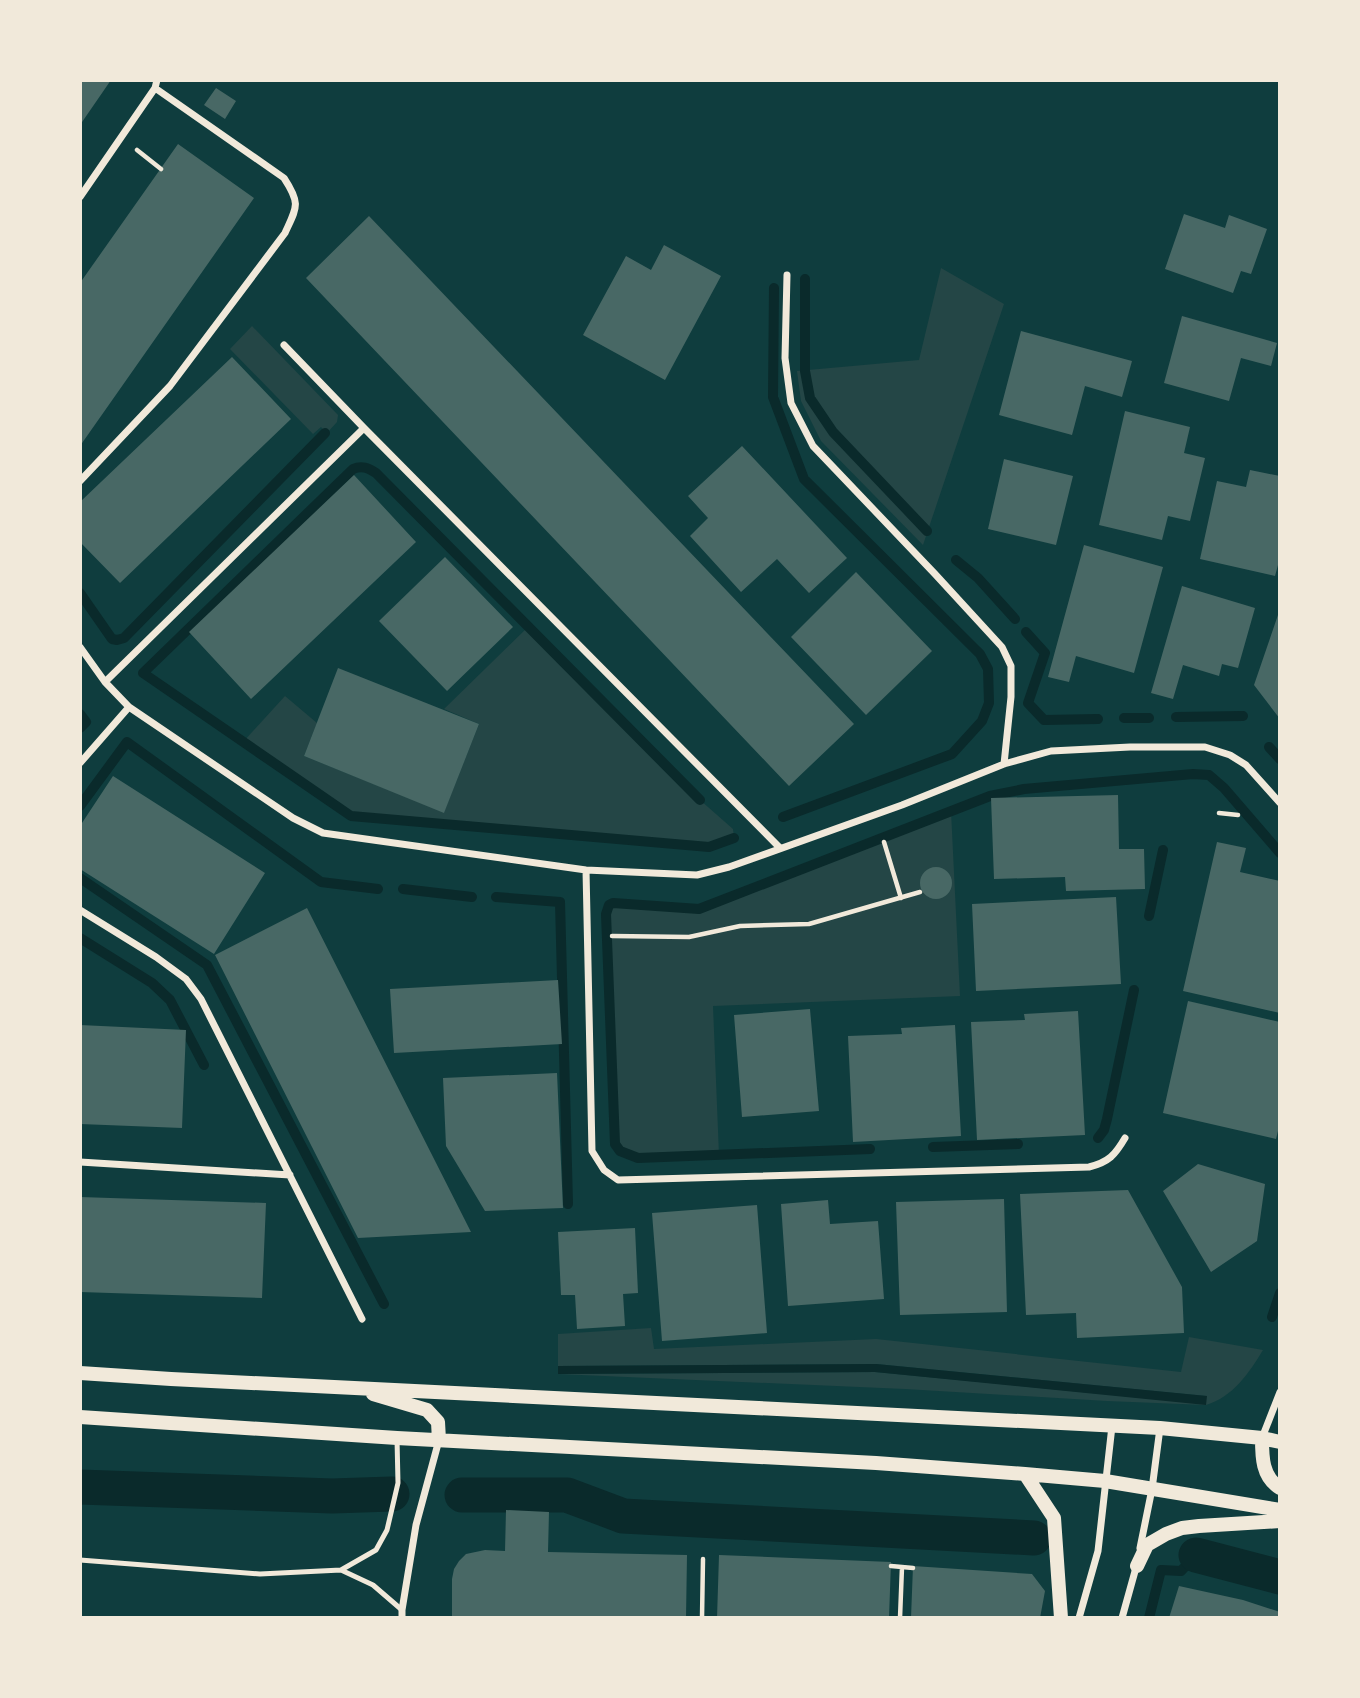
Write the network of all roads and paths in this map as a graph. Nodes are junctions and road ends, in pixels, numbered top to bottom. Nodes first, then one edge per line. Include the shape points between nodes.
1 (156, 84) edge
2 (120, 138) junction
3 (161, 169) dead end
4 (80, 197) edge
5 (787, 275) dead end
6 (284, 345) dead end
7 (364, 428) junction
8 (80, 481) edge
9 (80, 647) edge
10 (105, 682) junction
11 (129, 707) junction
12 (80, 763) edge
13 (1003, 764) junction
14 (1279, 803) edge
15 (1219, 813) dead end
16 (1238, 816) dead end
17 (884, 842) dead end
18 (780, 848) junction
19 (586, 870) junction
20 (920, 892) dead end
21 (901, 898) junction
22 (80, 910) edge
23 (612, 936) dead end
24 (1125, 1138) dead end
25 (80, 1162) edge
26 (290, 1175) junction
27 (362, 1319) dead end
28 (80, 1373) edge
29 (348, 1387) junction
30 (1279, 1392) edge
31 (80, 1417) edge
32 (1112, 1426) junction
33 (1160, 1428) junction
34 (397, 1438) junction
35 (1262, 1438) junction
36 (439, 1440) junction
37 (1279, 1442) edge
38 (1025, 1474) junction
39 (1105, 1481) junction
40 (1279, 1488) edge
41 (1152, 1489) junction
42 (1279, 1510) edge
43 (1279, 1521) edge
44 (703, 1559) dead end
45 (80, 1560) edge
46 (891, 1566) dead end
47 (1137, 1566) junction
48 (902, 1567) junction
49 (913, 1568) dead end
50 (341, 1570) junction
51 (402, 1614) edge
52 (702, 1618) edge
53 (901, 1618) edge
54 (1061, 1618) edge
55 (1079, 1618) edge
56 (1122, 1618) edge

1 - 2 street
1 - 8 street via 284,178 294,194 296,209 285,233 170,386
2 - 3 path
2 - 4 street
5 - 13 street via 785,358 792,404 813,446 1002,647 1011,666
6 - 7 street
7 - 10 street
7 - 18 street
9 - 10 street
10 - 11 street
11 - 12 street
11 - 19 street via 293,818 323,833
13 - 14 street via 1051,751 1205,747 1245,765
13 - 18 street
15 - 16 path
17 - 21 path
18 - 19 street via 697,875
19 - 24 street via 592,1151 604,1170 618,1180 1089,1167 1104,1164
20 - 21 path
21 - 23 path via 810,924 740,926 689,937
22 - 26 street via 186,978
25 - 26 street
26 - 27 street
28 - 29 main road
29 - 32 main road
29 - 36 main road via 428,1410 438,1422
30 - 35 street
31 - 34 main road
32 - 33 main road
32 - 39 street
33 - 35 main road
33 - 41 street
34 - 36 main road
34 - 50 lane via 398,1483 387,1530 376,1550
35 - 37 main road
35 - 40 main road via 1265,1470
36 - 38 main road
36 - 51 street via 416,1525
38 - 39 main road
38 - 54 main road via 1054,1518
39 - 41 main road
39 - 55 street via 1098,1551
41 - 42 main road
41 - 47 street
43 - 47 main road via 1182,1528 1147,1545
44 - 52 path
45 - 50 lane via 260,1574
46 - 48 path
47 - 56 street
48 - 49 path
48 - 53 path
50 - 51 lane via 382,1591

